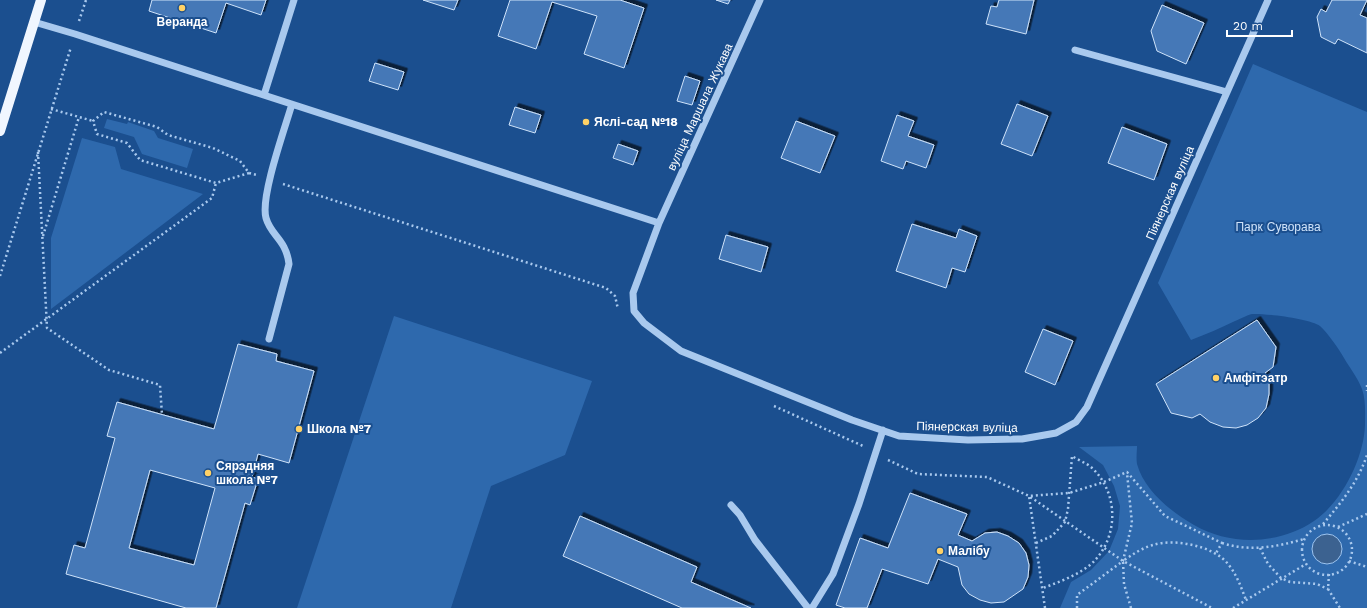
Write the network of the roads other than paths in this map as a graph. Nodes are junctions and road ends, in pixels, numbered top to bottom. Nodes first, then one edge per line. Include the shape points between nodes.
1 (41, 0) edge
2 (294, 0) edge
3 (760, 0) edge
4 (1268, 0) edge
5 (34, 22) junction
6 (1075, 50) dead end
7 (1227, 92) junction
8 (264, 95) junction
9 (292, 104) junction
10 (0, 131) edge
11 (659, 223) junction
12 (269, 339) dead end
13 (883, 430) junction
14 (731, 505) dead end
15 (808, 608) edge
16 (812, 608) edge

1 - 5 main road
2 - 8 street
3 - 11 street, вуліца Маршала Жукава
4 - 7 street, Піянерская вуліца
5 - 8 street
5 - 10 main road
6 - 7 street
7 - 13 street, Піянерская вуліца via 1087,407 1076,422 1056,433 1022,439 907,437
8 - 9 street
9 - 11 street
9 - 12 street via 265,199 264,210 267,220 287,251 289,264
11 - 13 street, Піянерская вуліца via 633,293 634,311 644,323 681,350
13 - 16 street via 833,574
14 - 15 street

